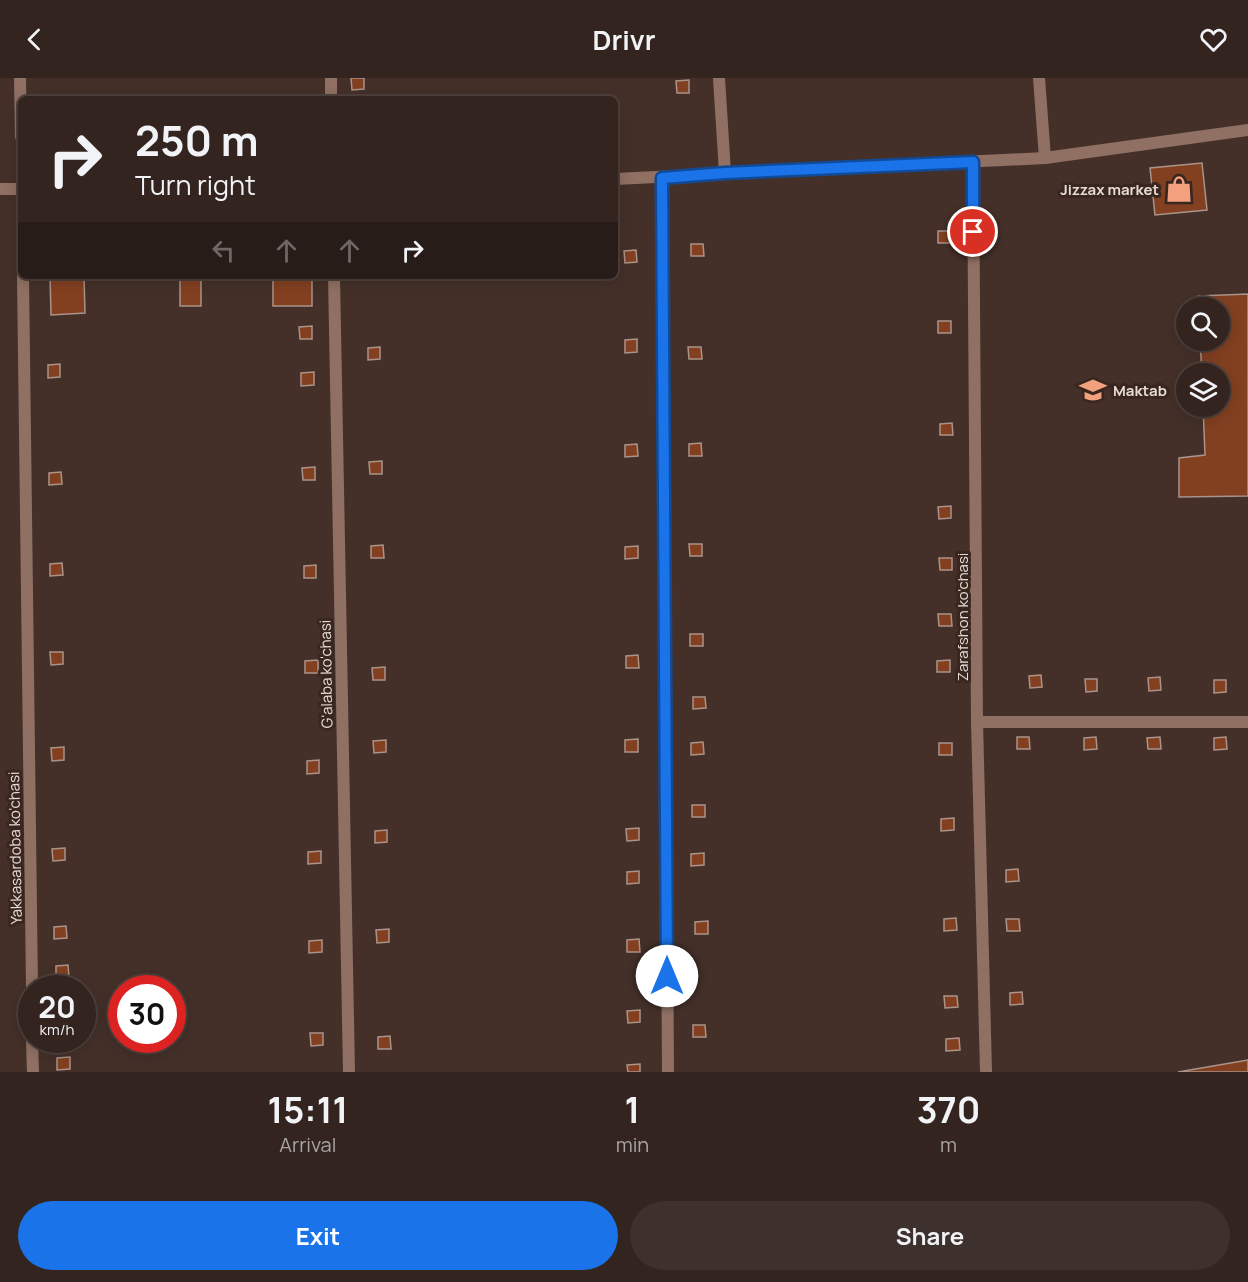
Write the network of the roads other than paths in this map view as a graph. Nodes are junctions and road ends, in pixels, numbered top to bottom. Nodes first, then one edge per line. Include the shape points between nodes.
1 (20, 78) edge
2 (331, 78) edge
3 (719, 78) edge
4 (1039, 78) edge
5 (20, 96) edge
6 (331, 96) edge
7 (1248, 130) edge
8 (1045, 158) junction
9 (973, 162) junction
10 (725, 173) junction
11 (662, 178) junction
12 (618, 179) edge
13 (0, 189) edge
14 (18, 189) edge
15 (23, 279) edge
16 (334, 279) edge
17 (977, 722) junction
18 (1248, 722) edge
19 (32, 975) edge
20 (33, 1053) edge
21 (33, 1072) edge
22 (349, 1072) edge
23 (668, 1072) edge
24 (986, 1072) edge

1 - 5 street
2 - 6 street
3 - 10 street
4 - 8 street
7 - 8 street
8 - 9 street
9 - 10 street
9 - 17 street, Zarafshon ko'chasi
10 - 11 street
11 - 12 street
11 - 23 street
13 - 14 street
15 - 19 street, Yakkasardoba ko'chasi
16 - 22 street, G'alaba ko'chasi
17 - 18 street
17 - 24 street, Zarafshon ko'chasi
20 - 21 street

